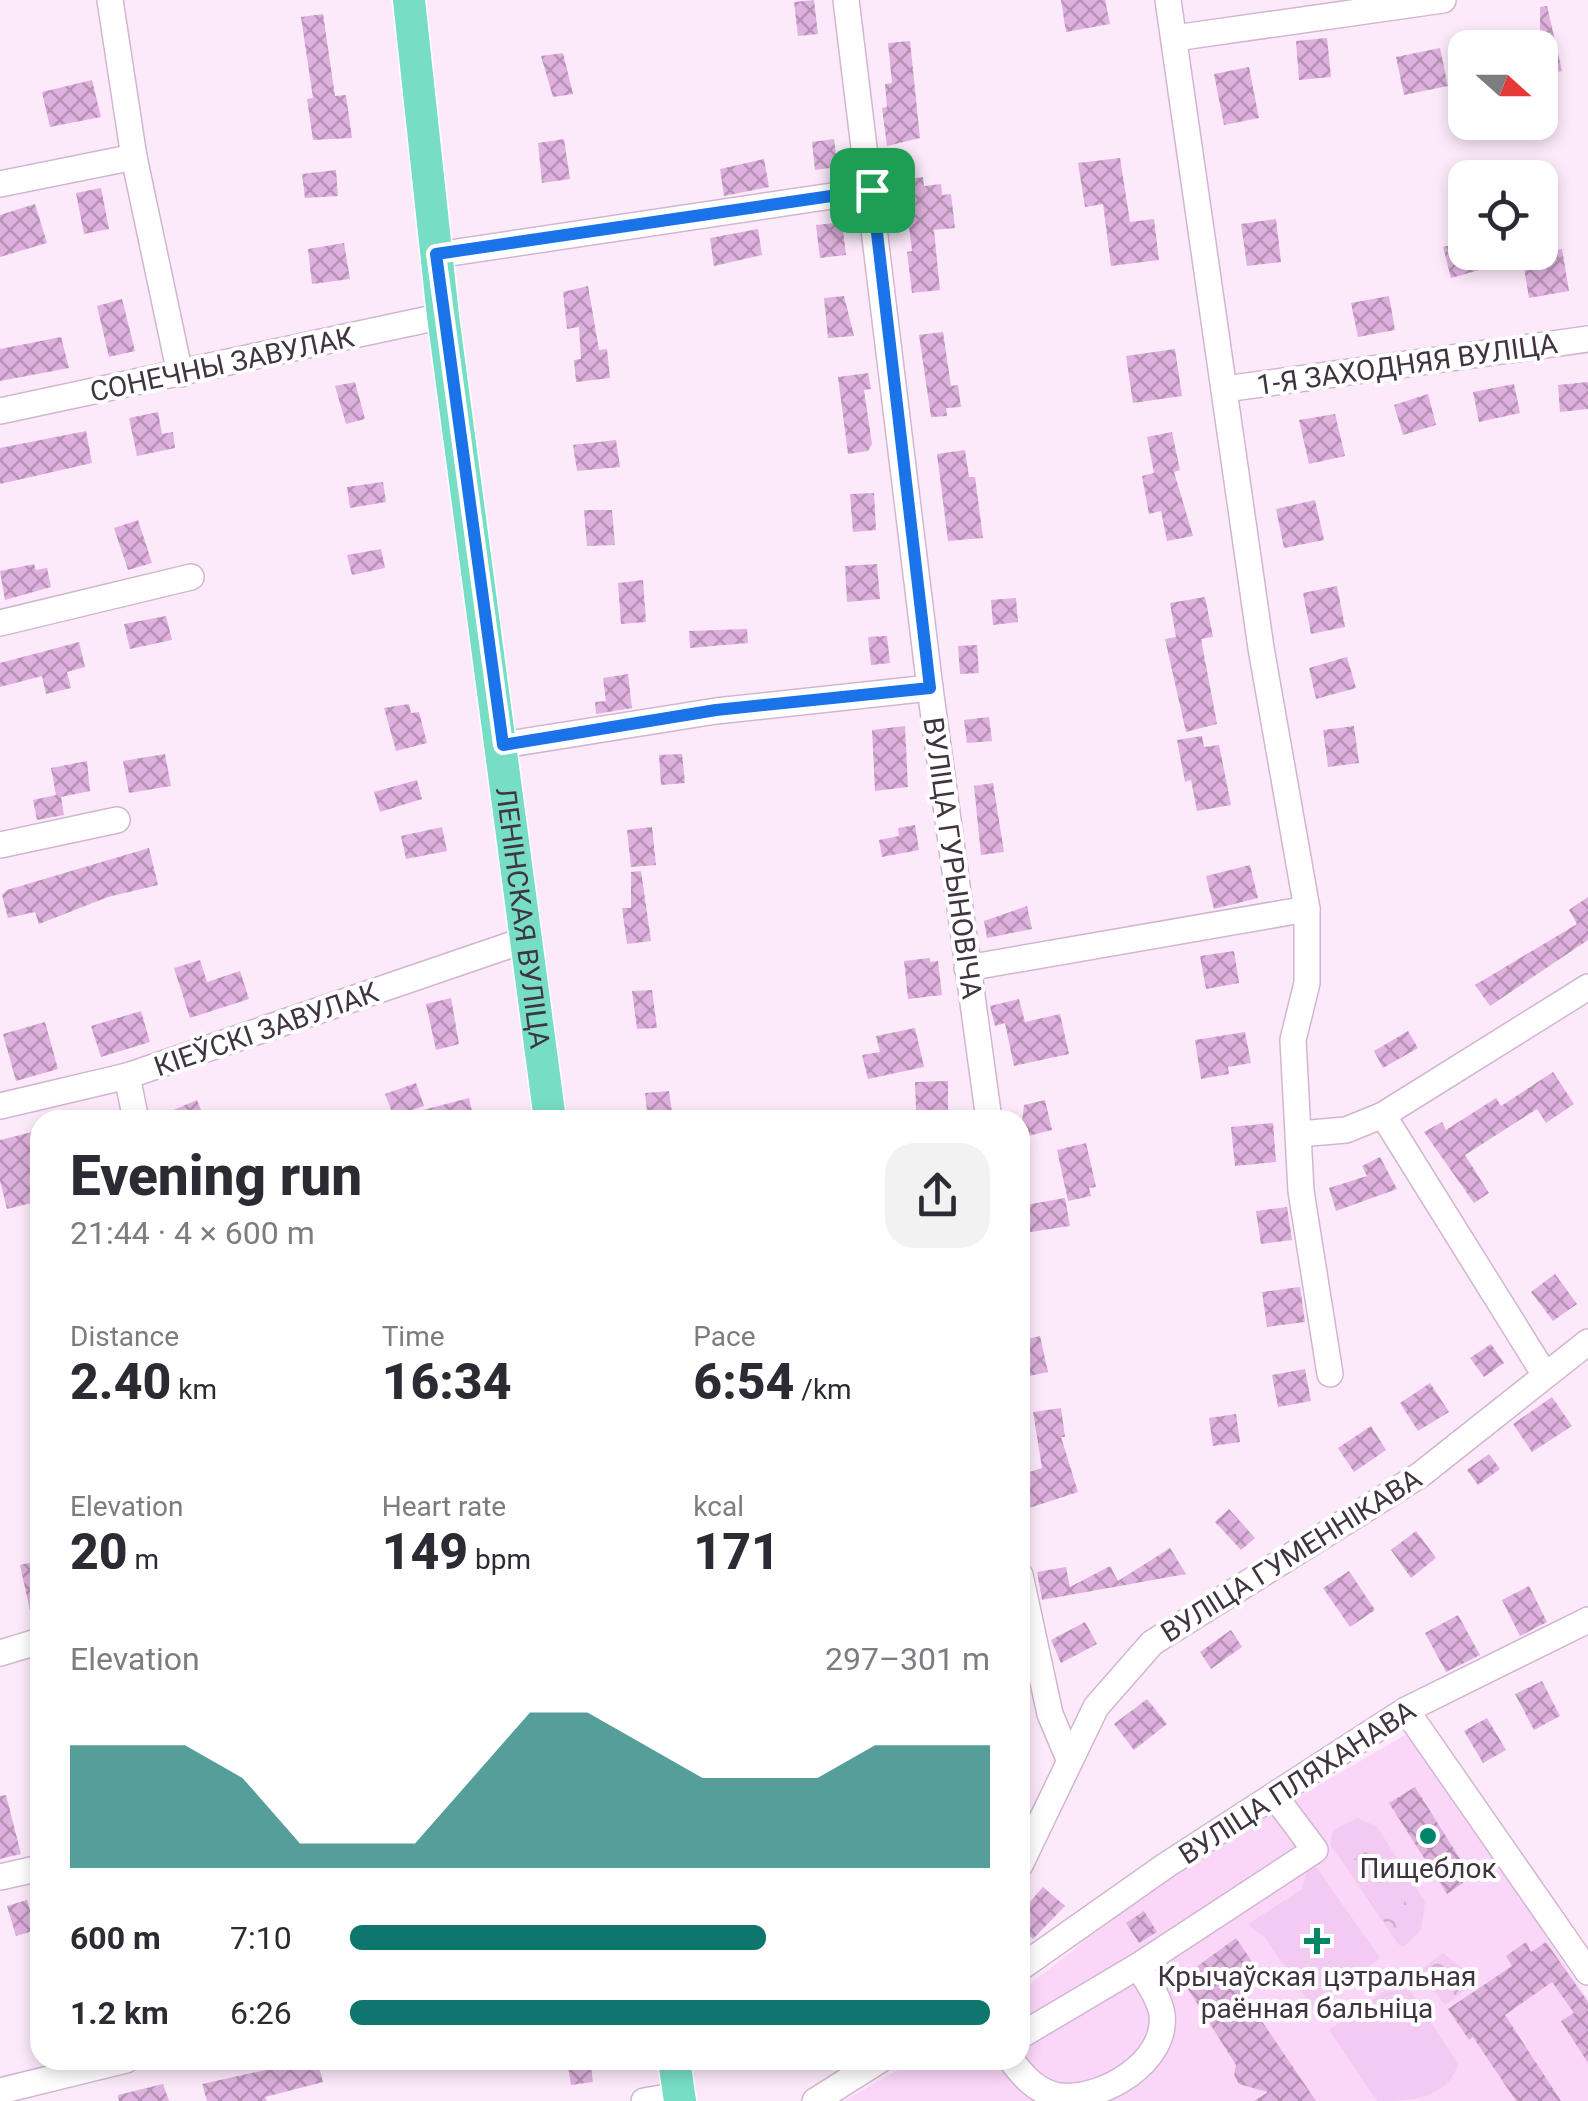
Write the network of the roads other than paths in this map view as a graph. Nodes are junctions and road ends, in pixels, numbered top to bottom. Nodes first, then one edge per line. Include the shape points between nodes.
1 (110, 0) edge
2 (408, 0) edge
3 (846, 0) edge
4 (1168, 0) edge
5 (1443, 0) edge
6 (1175, 38) junction
7 (134, 157) junction
8 (0, 184) edge
9 (872, 190) junction
10 (436, 254) junction
11 (443, 316) junction
12 (1588, 340) edge
13 (180, 374) junction
14 (1225, 389) junction
15 (0, 411) edge
16 (191, 577) dead end
17 (0, 623) edge
18 (930, 688) junction
19 (503, 745) junction
20 (117, 820) dead end
21 (0, 845) edge
22 (1307, 908) junction
23 (528, 939) junction
24 (967, 968) junction
25 (1588, 987) edge
26 (128, 1076) junction
27 (0, 1106) edge
28 (134, 1110) edge
29 (549, 1110) edge
30 (988, 1110) edge
31 (1383, 1114) junction
32 (1300, 1134) junction
33 (1588, 1342) edge
34 (1330, 1374) dead end
35 (1545, 1375) junction
36 (1588, 1620) edge
37 (1030, 1621) edge
38 (30, 1645) edge
39 (0, 1653) edge
40 (1406, 1710) junction
41 (1069, 1760) junction
42 (1282, 1806) dead end
43 (1030, 1844) edge
44 (30, 1870) edge
45 (0, 1877) edge
46 (1030, 1961) edge
47 (1138, 1966) junction
48 (1586, 1966) edge
49 (1030, 2030) edge
50 (85, 2070) edge
51 (675, 2070) edge
52 (864, 2070) edge
53 (1018, 2070) edge
54 (0, 2091) edge
55 (679, 2098) edge
56 (644, 2101) edge
57 (815, 2101) edge

1 - 7 street
2 - 10 main road, ЛЕНІНСКАЯ ВУЛІЦА
3 - 9 street, ВУЛІЦА ГУРЫНОВІЧА
4 - 6 street
5 - 6 street
6 - 14 street
7 - 8 street
7 - 13 street
9 - 10 street
9 - 18 street, ВУЛІЦА ГУРЫНОВІЧА
10 - 11 main road, ЛЕНІНСКАЯ ВУЛІЦА
11 - 13 street, СОНЕЧНЫ ЗАВУЛАК
11 - 19 main road, ЛЕНІНСКАЯ ВУЛІЦА
12 - 14 street, 1-Я ЗАХОДНЯЯ ВУЛІЦА
13 - 15 street, СОНЕЧНЫ ЗАВУЛАК
14 - 22 street
16 - 17 street
18 - 19 street via 716,710
18 - 24 street, ВУЛІЦА ГУРЫНОВІЧА
19 - 23 main road, ЛЕНІНСКАЯ ВУЛІЦА
20 - 21 street
22 - 24 street
22 - 32 street via 1307,982 1293,1040
23 - 26 street, КІЕЎСКІ ЗАВУЛАК
23 - 29 main road, ЛЕНІНСКАЯ ВУЛІЦА
24 - 30 street, ВУЛІЦА ГУРЫНОВІЧА
25 - 31 street
26 - 27 street, КІЕЎСКІ ЗАВУЛАК
26 - 28 street
31 - 32 street via 1346,1130
31 - 35 street
32 - 34 street via 1301,1190
33 - 35 street, ВУЛІЦА ГУМЕННІКАВА
35 - 41 street, ВУЛІЦА ГУМЕННІКАВА via 1420,1475 1152,1643 1096,1707
36 - 40 street, ВУЛІЦА ПЛЯХАНАВА
37 - 41 street via 1050,1714
38 - 39 street
40 - 46 street, ВУЛІЦА ПЛЯХАНАВА
40 - 48 street
41 - 43 street, ВУЛІЦА ГУМЕННІКАВА
42 - 47 street via 1315,1850
44 - 45 street
47 - 49 street
47 - 53 street via 1162,2018 1151,2054 1130,2074 1100,2092 1059,2096
50 - 54 street
51 - 55 main road
52 - 57 street
55 - 56 street

